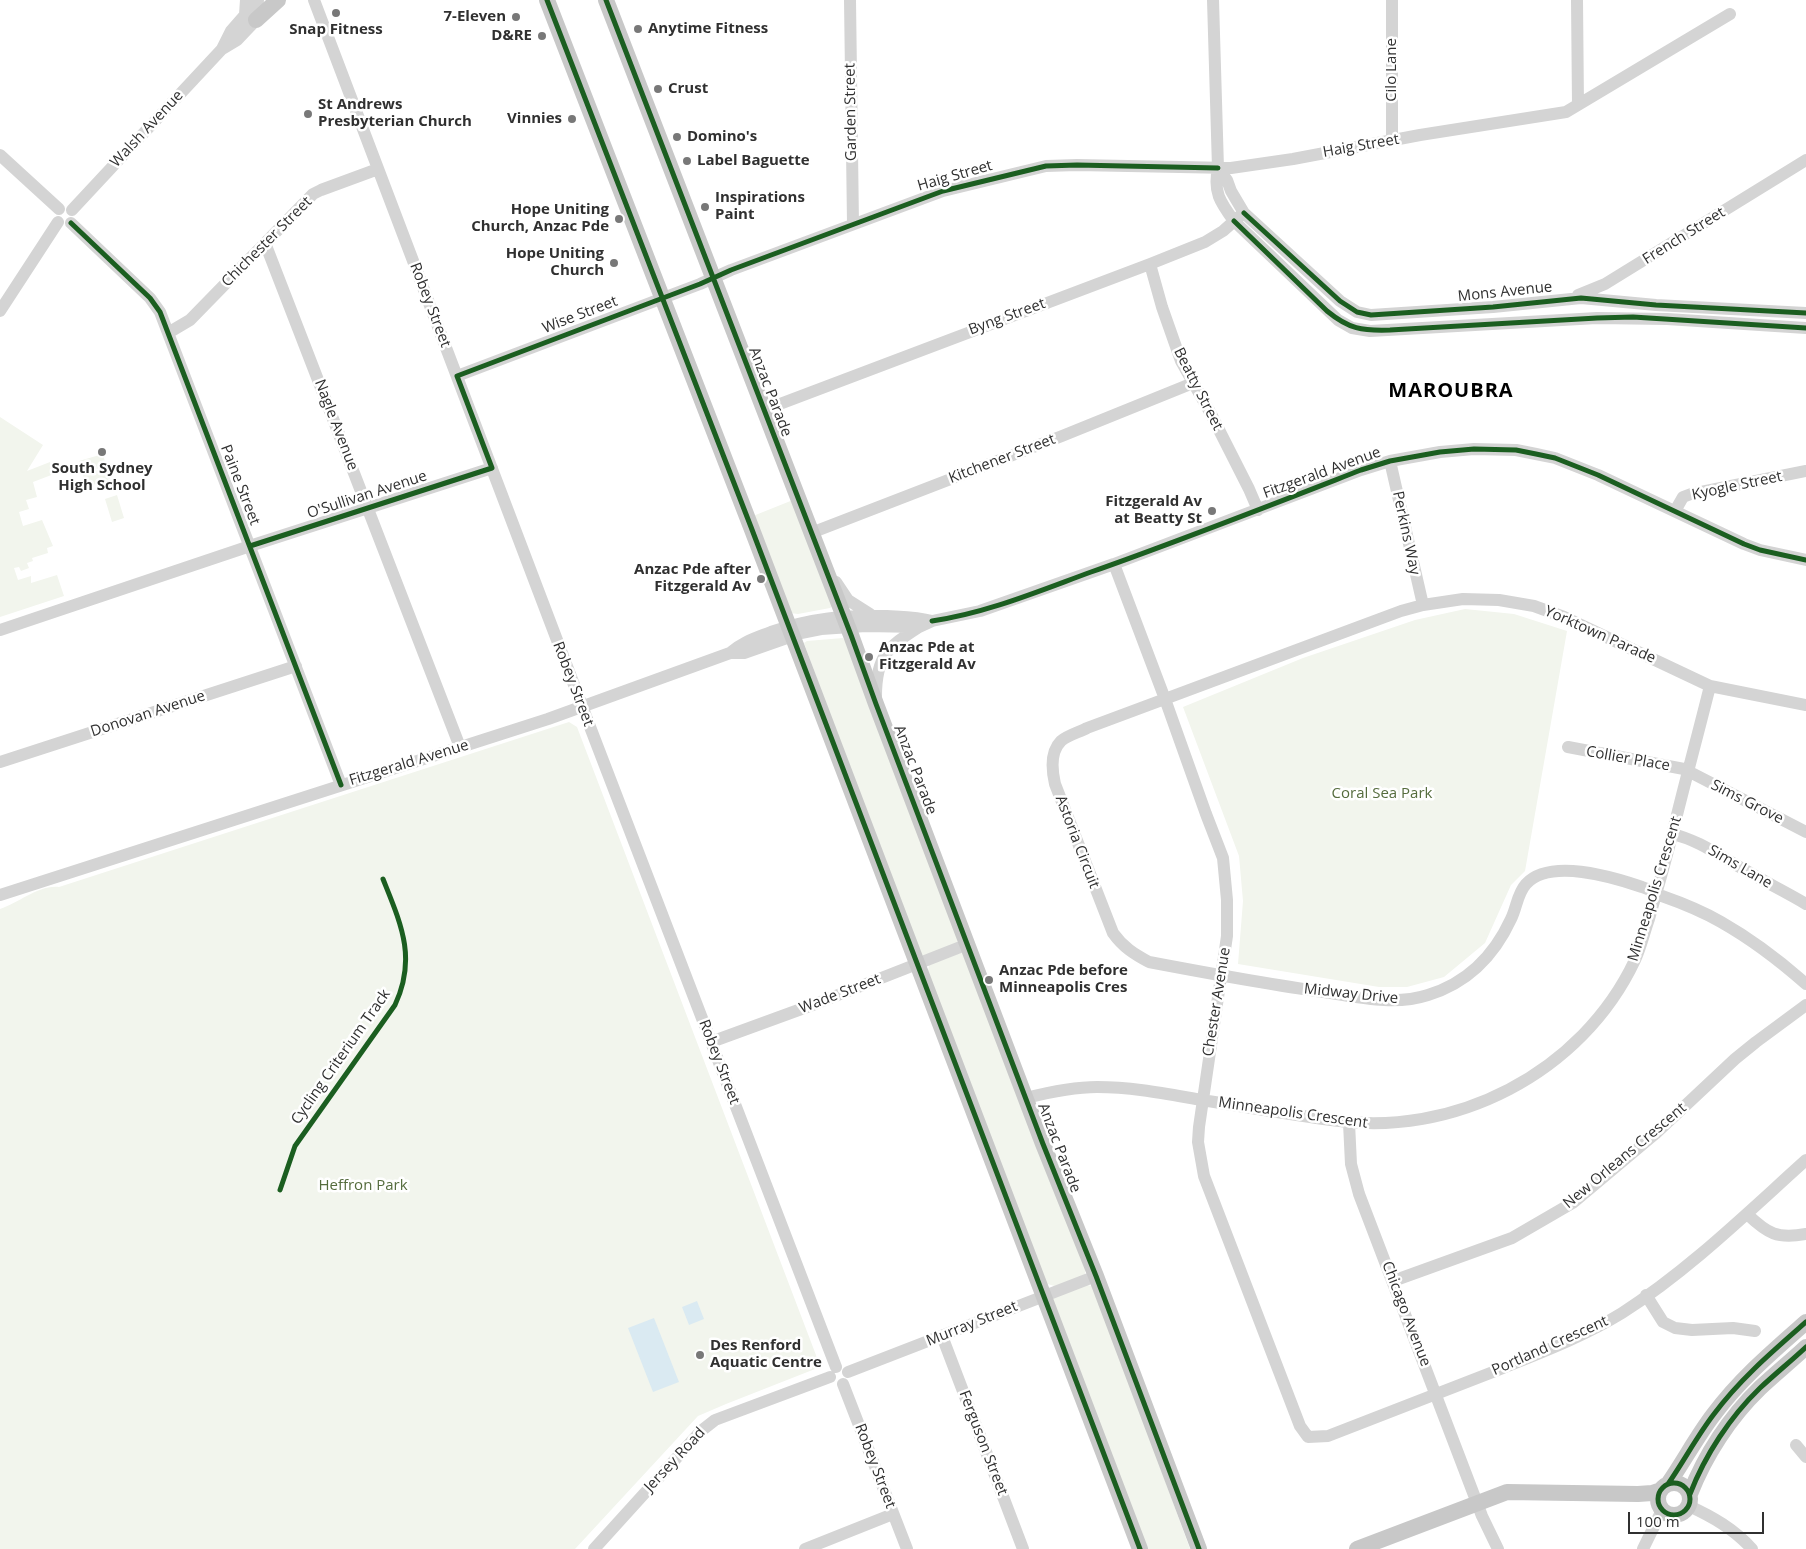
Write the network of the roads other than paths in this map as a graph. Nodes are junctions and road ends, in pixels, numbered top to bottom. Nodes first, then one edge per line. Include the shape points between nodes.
1 (246, 0) edge
2 (258, 0) edge
3 (278, 0) edge
4 (314, 0) edge
5 (547, 0) edge
6 (606, 0) edge
7 (850, 0) edge
8 (1213, 0) edge
9 (1392, 0) edge
10 (1577, 0) edge
11 (1730, 14) dead end
12 (256, 20) junction
13 (222, 49) junction
14 (1578, 105) junction
15 (1392, 140) junction
16 (0, 155) edge
17 (1806, 160) edge
18 (1218, 168) junction
19 (378, 169) junction
20 (65, 209) junction
21 (1239, 217) junction
22 (64, 223) junction
23 (853, 224) junction
24 (265, 243) junction
25 (1150, 264) junction
26 (712, 278) junction
27 (662, 298) junction
28 (1556, 300) junction
29 (0, 311) edge
30 (1806, 313) edge
31 (1806, 328) edge
32 (168, 333) junction
33 (457, 376) junction
34 (1193, 383) junction
35 (764, 410) junction
36 (1390, 461) junction
37 (492, 468) junction
38 (1806, 471) edge
39 (368, 507) junction
40 (1258, 510) junction
41 (1675, 511) junction
42 (813, 539) junction
43 (250, 546) junction
44 (1806, 560) edge
45 (1114, 564) junction
46 (1422, 605) junction
47 (875, 616) junction
48 (846, 621) junction
49 (932, 622) junction
50 (919, 627) junction
51 (0, 630) edge
52 (790, 631) junction
53 (296, 666) junction
54 (1710, 686) junction
55 (1165, 699) junction
56 (876, 704) junction
57 (1806, 705) edge
58 (583, 707) junction
59 (460, 747) junction
60 (1568, 747) dead end
61 (0, 762) edge
62 (1688, 771) junction
63 (340, 785) junction
64 (1806, 832) edge
65 (1672, 834) junction
66 (1656, 894) junction
67 (0, 896) edge
68 (1806, 904) edge
69 (968, 944) junction
70 (916, 965) junction
71 (1222, 976) junction
72 (1806, 984) edge
73 (1806, 1005) edge
74 (711, 1042) junction
75 (1026, 1098) junction
76 (1202, 1100) junction
77 (1349, 1123) junction
78 (1806, 1160) edge
79 (1747, 1214) junction
80 (1806, 1234) edge
81 (1096, 1276) junction
82 (1393, 1281) junction
83 (1646, 1295) junction
84 (1044, 1296) junction
85 (1806, 1322) edge
86 (1755, 1331) dead end
87 (942, 1336) junction
88 (1806, 1347) edge
89 (839, 1375) junction
90 (1436, 1393) junction
91 (1308, 1436) joint
92 (1796, 1446) dead end
93 (1806, 1457) edge
94 (1662, 1497) junction
95 (1689, 1500) junction
96 (1478, 1502) junction
97 (893, 1514) junction
98 (594, 1549) edge
99 (805, 1549) edge
100 (907, 1549) edge
101 (1023, 1549) edge
102 (1140, 1549) edge
103 (1199, 1549) edge
104 (1358, 1549) edge
105 (1498, 1549) edge
106 (1643, 1549) edge
107 (1752, 1549) edge

1 - 13 street, Walsh Avenue via 245,15 231,31
2 - 12 street
3 - 12 main road
4 - 19 street, Robey Street
5 - 27 main road
6 - 26 main road, Anzac Parade
7 - 23 street, Garden Street
8 - 18 street, Mons Avenue
9 - 15 street, Cilo Lane
10 - 14 street
11 - 14 street, Haig Street
12 - 13 street, Walsh Avenue via 237,40
13 - 20 street, Walsh Avenue
14 - 15 street, Haig Street via 1566,112
15 - 18 street, Haig Street via 1294,159
16 - 20 street
17 - 28 street, French Street via 1605,284 1587,293
18 - 21 street, Mons Avenue via 1215,183 1224,208
18 - 23 street, Haig Street via 1046,166 943,191
19 - 24 street, Chichester Street via 313,194
19 - 33 street, Robey Street
20 - 22 street via 56,215
21 - 25 street, Byng Street via 1205,242
21 - 28 street, Mons Avenue via 1357,312 1371,315 1493,308
21 - 31 street, Mons Avenue via 1327,311 1352,328 1370,331 1633,317
22 - 29 street
22 - 32 street, Paine Street via 110,258 155,303
23 - 26 street, Haig Street
24 - 32 street, Chichester Street via 190,320
24 - 39 street, Nagle Avenue
25 - 34 street, Beatty Street via 1181,361
25 - 35 street, Byng Street
26 - 27 street, Wise Street
26 - 35 main road, Anzac Parade
27 - 33 street, Wise Street
27 - 52 main road
28 - 30 street, Mons Avenue via 1590,299
32 - 43 street, Paine Street
33 - 37 street, Robey Street
34 - 40 street, Beatty Street
34 - 42 street, Kitchener Street
35 - 42 main road, Anzac Parade
36 - 40 street, Fitzgerald Avenue
36 - 41 street, Fitzgerald Avenue via 1474,449 1522,451 1556,458
36 - 46 street, Perkins Way
37 - 39 street, O'Sullivan Avenue
37 - 58 street, Robey Street
38 - 41 street, Kyogle Street via 1691,494 1683,497
39 - 43 street, O'Sullivan Avenue
39 - 59 street, Nagle Avenue
40 - 45 street, Fitzgerald Avenue
41 - 44 street, Fitzgerald Avenue via 1760,550
42 - 47 street via 844,596
42 - 48 main road, Anzac Parade
43 - 51 street, O'Sullivan Avenue
43 - 53 street, Paine Street
45 - 49 street, Fitzgerald Avenue via 980,612
45 - 55 street, Chester Avenue
46 - 54 street, Yorktown Parade via 1481,599 1534,606 1564,616
46 - 55 street, Yorktown Parade
47 - 48 street, Fitzgerald Avenue
47 - 49 street, Fitzgerald Avenue via 920,618
48 - 50 street, Fitzgerald Avenue
48 - 52 street, Fitzgerald Avenue via 806,632
48 - 56 main road, Anzac Parade
49 - 50 street, Fitzgerald Avenue
50 - 56 street via 891,648 880,662
52 - 58 street, Fitzgerald Avenue via 744,653 730,653
52 - 70 main road
53 - 61 street, Donovan Avenue
53 - 63 street, Paine Street
54 - 57 street, Yorktown Parade
54 - 62 street, Minneapolis Crescent
55 - 71 street, Chester Avenue via 1223,858 1227,936
55 - 71 street, Astoria Circuit via 1062,740 1055,750 1052,771 1108,922 1120,943 1149,962
56 - 69 main road, Anzac Parade
58 - 59 street, Fitzgerald Avenue
58 - 74 street, Robey Street
59 - 63 street, Fitzgerald Avenue
60 - 62 street, Collier Place
62 - 64 street, Sims Grove
62 - 65 street, Minneapolis Crescent
63 - 67 street, Fitzgerald Avenue
65 - 66 street, Minneapolis Crescent
65 - 68 street, Sims Lane via 1701,844
66 - 71 street, Midway Drive via 1640,886 1597,875 1559,871 1543,873 1523,888 1499,942 1474,971 1454,985 1412,999 1388,1001
66 - 72 street, Midway Drive via 1721,922 1783,964
66 - 77 street, Minneapolis Crescent via 1638,952 1622,984 1581,1037 1545,1068 1508,1090 1450,1114 1389,1124
69 - 70 street, Wade Street
69 - 75 main road, Anzac Parade
70 - 74 street, Wade Street
70 - 84 main road
71 - 76 street, Chester Avenue
73 - 82 street, New Orleans Crescent via 1735,1059 1655,1134 1574,1202 1512,1238
74 - 89 street, Robey Street
75 - 76 street, Minneapolis Crescent via 1064,1089 1096,1087 1134,1088
75 - 81 main road, Anzac Parade
76 - 77 street, Minneapolis Crescent
76 - 91 street, Chester Avenue via 1198,1142 1204,1176 1297,1419
77 - 82 street, Chicago Avenue via 1349,1148 1355,1181
78 - 79 street, Portland Crescent
79 - 80 street via 1771,1233 1787,1237
79 - 83 street, Portland Crescent
81 - 84 street, Murray Street
81 - 103 main road, Anzac Parade
82 - 90 street, Chicago Avenue
83 - 86 street via 1663,1322 1675,1328
83 - 90 street, Portland Crescent via 1622,1313 1562,1344
84 - 87 street, Murray Street
84 - 102 main road
85 - 94 main road via 1736,1387 1695,1440
87 - 89 street, Murray Street
87 - 101 street, Ferguson Street
88 - 95 main road via 1740,1410 1704,1462
89 - 97 street, Robey Street
89 - 98 street, Jersey Road via 715,1420 700,1431
90 - 91 street, Portland Crescent via 1328,1436
90 - 96 street, Chicago Avenue
92 - 93 street
94 - 95 main road via 1681,1484
94 - 95 main road via 1671,1515 1682,1514
94 - 96 main road via 1652,1493 1513,1492
94 - 106 street
95 - 107 street via 1740,1536
96 - 104 main road
96 - 105 street, Chicago Avenue
97 - 99 street
97 - 100 street, Robey Street

